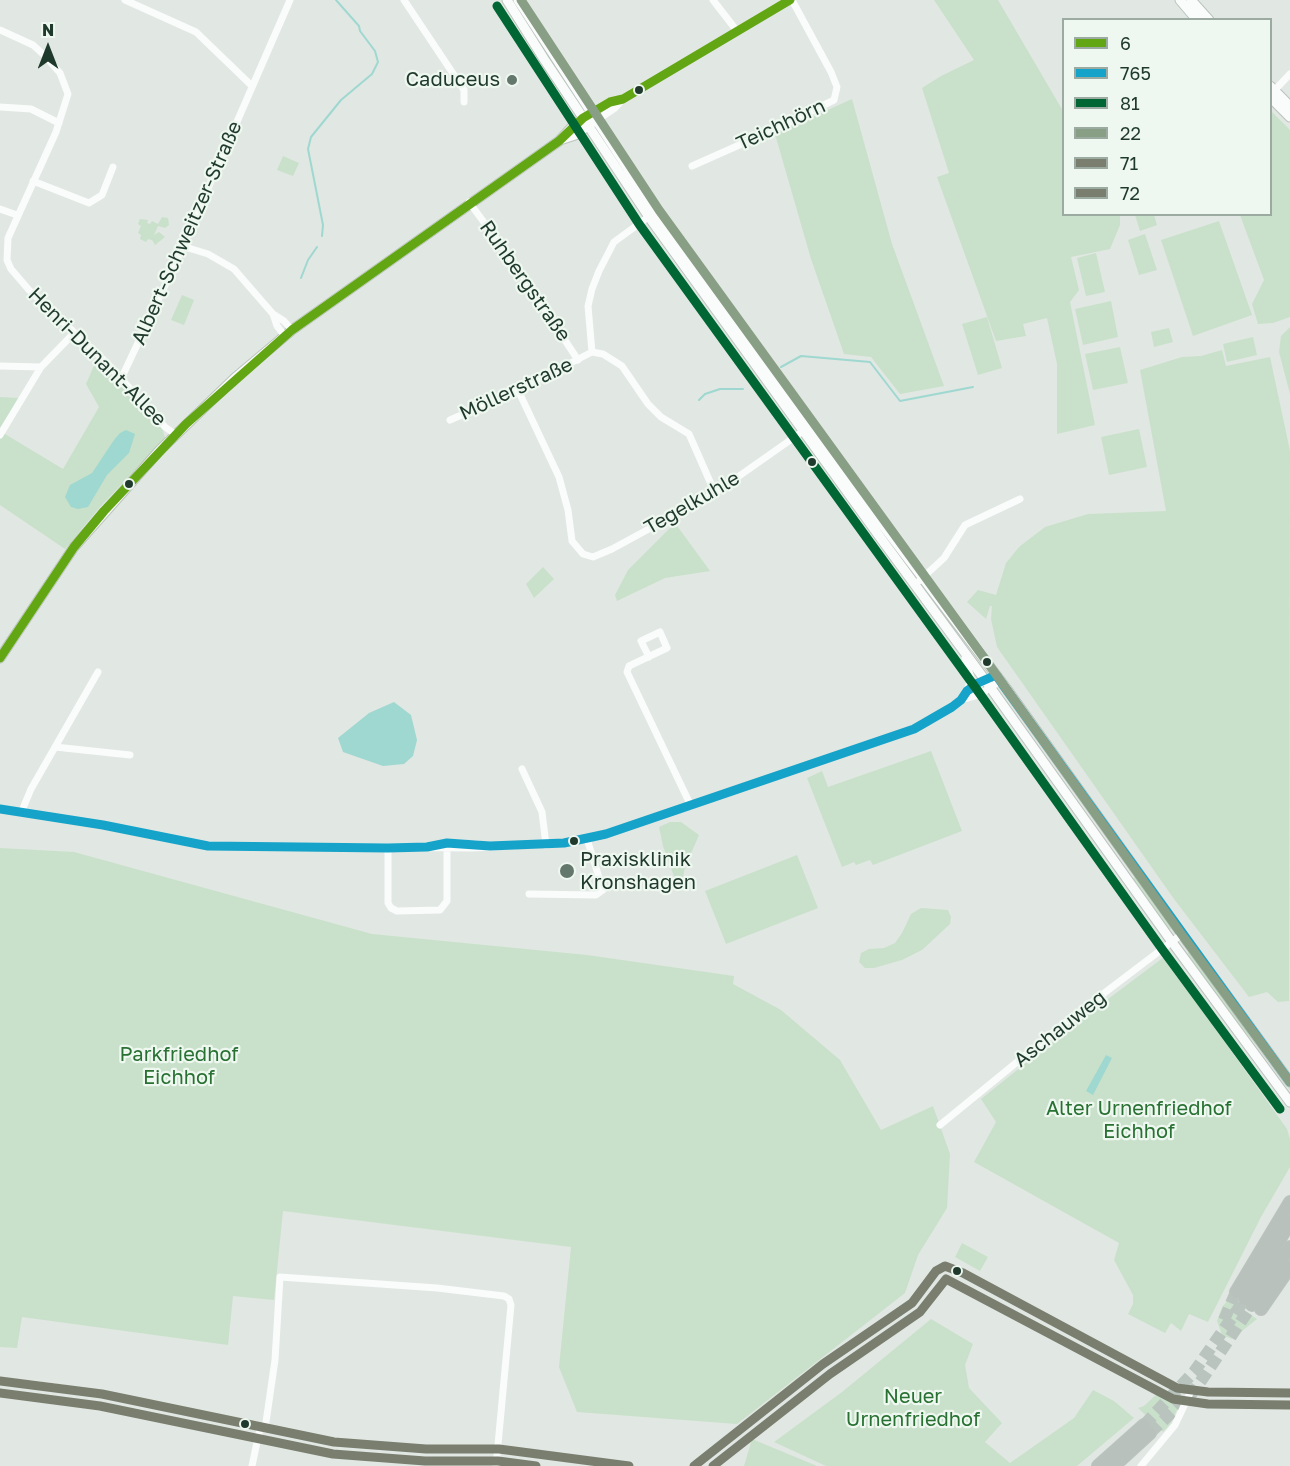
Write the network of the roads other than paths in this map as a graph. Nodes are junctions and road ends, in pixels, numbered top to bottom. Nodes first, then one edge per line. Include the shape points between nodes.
1 (125, 0) edge
2 (290, 0) edge
3 (404, 0) edge
4 (507, 0) edge
5 (518, 0) edge
6 (713, 0) edge
7 (791, 0) edge
8 (1180, 0) edge
9 (1191, 0) edge
10 (1195, 18) edge
11 (1207, 18) edge
12 (0, 30) edge
13 (737, 31) junction
14 (1290, 74) edge
15 (252, 86) junction
16 (1272, 92) edge
17 (464, 102) dead end
18 (1290, 106) edge
19 (0, 107) edge
20 (595, 116) junction
21 (1290, 117) edge
22 (586, 122) junction
23 (59, 123) junction
24 (692, 166) dead end
25 (113, 167) dead end
26 (33, 181) junction
27 (470, 202) junction
28 (0, 209) edge
29 (653, 214) junction
30 (17, 215) junction
31 (182, 246) junction
32 (74, 333) junction
33 (288, 333) junction
34 (592, 352) junction
35 (578, 360) junction
36 (0, 366) edge
37 (41, 367) junction
38 (121, 379) junction
39 (518, 390) junction
40 (450, 420) dead end
41 (806, 429) junction
42 (176, 434) junction
43 (0, 435) edge
44 (715, 493) junction
45 (1020, 499) dead end
46 (919, 582) junction
47 (964, 652) junction
48 (648, 657) dead end
49 (0, 658) edge
50 (98, 672) dead end
51 (998, 678) junction
52 (988, 684) junction
53 (967, 691) junction
54 (961, 700) junction
55 (55, 747) junction
56 (130, 755) dead end
57 (522, 769) dead end
58 (691, 806) junction
59 (0, 809) edge
60 (21, 813) junction
61 (587, 839) junction
62 (447, 845) junction
63 (546, 845) junction
64 (388, 848) junction
65 (529, 894) dead end
66 (1182, 934) junction
67 (1172, 942) junction
68 (1290, 1082) edge
69 (1290, 1102) edge
70 (940, 1125) dead end
71 (1290, 1202) edge
72 (1290, 1222) edge
73 (1290, 1247) edge
74 (1290, 1267) edge
75 (1248, 1301) junction
76 (0, 1381) edge
77 (1191, 1391) junction
78 (1290, 1393) edge
79 (262, 1429) junction
80 (499, 1449) junction
81 (252, 1466) edge
82 (496, 1466) edge
83 (630, 1466) edge
84 (694, 1466) edge
85 (1098, 1466) edge
86 (1114, 1466) edge
87 (1141, 1466) edge

1 - 15 street via 196,32
2 - 15 street, Albert-Schweitzer-Straße
3 - 17 street via 464,90
4 - 22 main road
5 - 20 main road
6 - 13 street
7 - 13 street
7 - 24 street, Teichhörn via 831,72 837,87 834,100
8 - 10 main road
9 - 11 main road
12 - 23 street, Henri-Dunant-Allee via 33,45 60,73 68,94
13 - 20 street via 623,99 615,108
14 - 16 street
15 - 31 street, Albert-Schweitzer-Straße
16 - 18 main road
16 - 21 main road
19 - 23 street via 32,109
20 - 22 main road
20 - 29 main road
22 - 27 main road
22 - 29 main road
23 - 26 street, Henri-Dunant-Allee
25 - 26 street via 102,195 89,203
26 - 30 street, Henri-Dunant-Allee
27 - 33 main road
27 - 35 street, Ruhbergstraße
28 - 30 street
29 - 34 street, Möllerstraße via 614,242 599,271 588,306
29 - 41 main road
30 - 32 street, Henri-Dunant-Allee via 7,248 11,269
31 - 33 street via 227,264 284,321
31 - 38 street, Albert-Schweitzer-Straße
32 - 37 street
32 - 38 street, Henri-Dunant-Allee
33 - 42 main road
34 - 35 street, Möllerstraße
34 - 44 street via 622,366 648,405 689,434
35 - 39 street, Möllerstraße
36 - 37 street
37 - 43 street
38 - 42 street, Henri-Dunant-Allee
39 - 40 street, Möllerstraße
39 - 44 street, Tegelkuhle via 559,477 572,541 583,554 593,557 612,549
41 - 44 street, Tegelkuhle
41 - 46 main road
42 - 49 main road via 74,547
45 - 46 street via 965,525 944,558
46 - 47 main road
46 - 51 main road
47 - 52 main road
47 - 53 street via 971,674
48 - 58 street via 629,666 627,672
50 - 55 street
51 - 52 street
51 - 66 main road
52 - 53 street
52 - 54 street via 980,695
52 - 67 main road
53 - 54 street
54 - 58 street via 914,729
55 - 56 street
55 - 60 street
57 - 63 street via 542,812
58 - 61 street
59 - 60 street
60 - 64 street via 208,846
61 - 63 street
61 - 65 street via 603,890 596,895
62 - 63 street
62 - 64 street
62 - 64 street via 447,901 440,910 391,908
66 - 67 street, Aschauweg
66 - 68 main road
67 - 69 main road
67 - 70 street, Aschauweg
71 - 75 highway
72 - 75 highway
73 - 75 highway
74 - 75 highway
76 - 79 street via 102,1394
77 - 78 street
77 - 84 street via 1161,1380 945,1266 938,1269 912,1303 823,1364
77 - 87 street via 1175,1425
79 - 80 street via 372,1446
79 - 80 street via 275,1359 280,1277 437,1288 504,1296 511,1305
79 - 81 street
80 - 82 street
80 - 83 street
85 - 86 highway via 1147,1429

